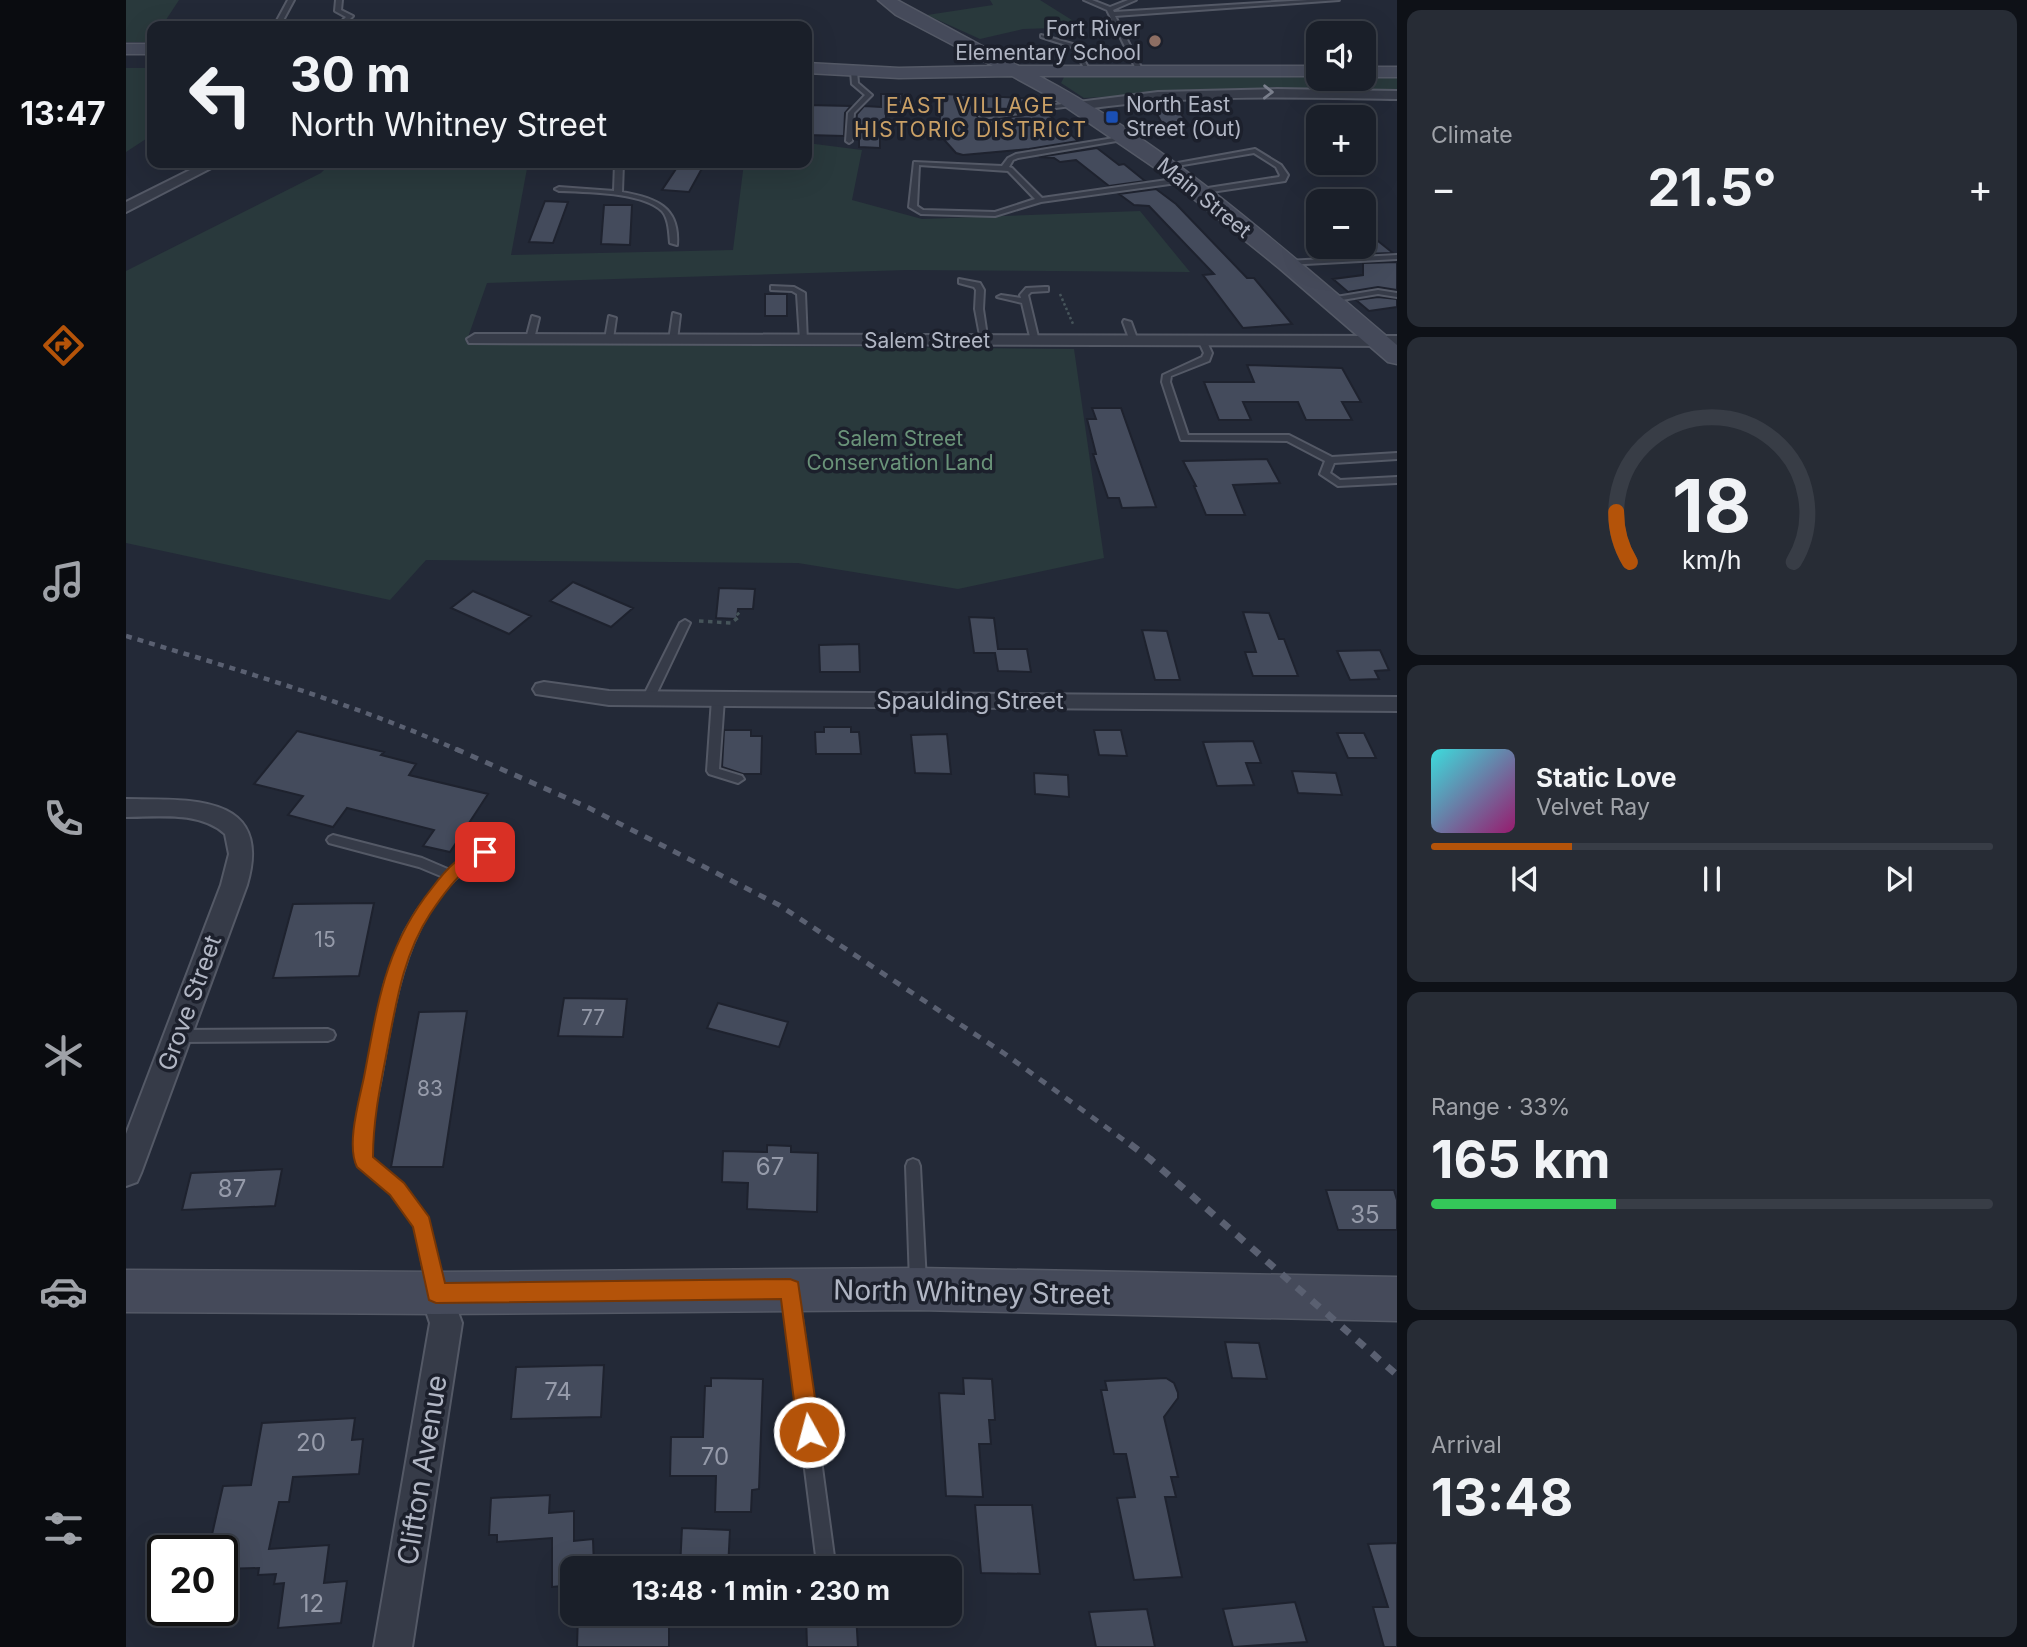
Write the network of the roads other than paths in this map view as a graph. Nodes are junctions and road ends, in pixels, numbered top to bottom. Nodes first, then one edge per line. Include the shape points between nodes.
1 (291, 0) edge
2 (340, 0) edge
3 (886, 0) edge
4 (1087, 0) edge
5 (1133, 0) edge
6 (1336, 0) edge
7 (1111, 12) junction
8 (280, 21) edge
9 (345, 21) edge
10 (1043, 36) dead end
11 (126, 49) edge
12 (147, 50) edge
13 (812, 68) edge
14 (1139, 69) junction
15 (1088, 70) junction
16 (854, 71) junction
17 (1306, 71) edge
18 (1018, 72) junction
19 (1376, 72) edge
20 (1397, 72) edge
21 (1397, 95) edge
22 (1077, 105) junction
23 (983, 116) dead end
24 (1126, 138) junction
25 (849, 141) dead end
26 (204, 168) edge
27 (619, 168) edge
28 (1004, 169) junction
29 (1181, 179) junction
30 (559, 189) dead end
31 (618, 192) junction
32 (1040, 200) junction
33 (126, 208) edge
34 (674, 243) dead end
35 (1397, 257) edge
36 (1287, 263) junction
37 (962, 281) dead end
38 (774, 288) dead end
39 (1045, 289) road end
40 (1397, 295) edge
41 (1001, 297) dead end
42 (1330, 300) junction
43 (1026, 301) junction
44 (676, 315) dead end
45 (535, 318) dead end
46 (612, 318) dead end
47 (1127, 322) dead end
48 (475, 339) dead end
49 (530, 339) junction
50 (609, 340) junction
51 (673, 340) junction
52 (804, 340) junction
53 (985, 341) junction
54 (1035, 341) junction
55 (1134, 341) junction
56 (1203, 342) junction
57 (1388, 342) edge
58 (1397, 357) edge
59 (1397, 456) edge
60 (1330, 460) junction
61 (1397, 480) edge
62 (685, 622) road end
63 (544, 689) dead end
64 (648, 699) junction
65 (718, 699) junction
66 (1397, 704) edge
67 (738, 779) dead end
68 (126, 808) edge
69 (333, 840) dead end
70 (485, 852) dead end
71 (451, 875) junction
72 (328, 1035) dead end
73 (178, 1036) junction
74 (913, 1166) dead end
75 (126, 1173) edge
76 (790, 1289) junction
77 (918, 1289) junction
78 (126, 1291) edge
79 (436, 1293) junction
80 (1397, 1299) edge
81 (825, 1556) edge
82 (393, 1647) edge

1 - 8 lane
2 - 9 lane via 338,11 350,16
3 - 18 main road, Main Street
4 - 7 lane
5 - 7 lane
6 - 7 lane
7 - 14 lane
10 - 15 lane via 1074,46
11 - 12 main road
13 - 16 main road
14 - 15 main road
14 - 17 main road
15 - 18 main road
16 - 18 main road
16 - 25 lane via 855,84 869,95 851,113
18 - 22 main road, Main Street
19 - 20 main road
22 -> 21 street via 1198,92
22 - 23 lane
22 - 24 main road, Main Street
24 - 28 lane via 1016,156
24 - 29 main road, Main Street
26 - 33 street
27 - 31 lane
28 - 32 lane via 1010,169
28 - 32 lane via 916,163 913,207 941,214 995,214
29 - 29 lane via 1270,182 1284,175 1279,166 1255,150
29 - 32 lane
29 - 36 main road, Main Street
30 - 31 lane
31 - 34 lane via 665,209
35 - 36 lane
36 - 42 main road, Main Street
37 - 53 lane via 980,290
38 - 52 lane via 802,293
39 - 43 lane via 1028,290
40 - 42 lane via 1378,292
41 - 43 lane
42 - 57 main road, Main Street
43 - 54 lane
44 - 51 lane
45 - 49 lane
46 - 50 lane
47 - 55 lane
48 - 49 street, Salem Street
49 - 50 street, Salem Street
50 - 51 street, Salem Street
51 - 52 street, Salem Street
52 - 53 street, Salem Street
53 - 54 street, Salem Street
54 - 55 street, Salem Street
55 - 56 street, Salem Street
56 - 57 street, Salem Street
56 - 60 lane via 1206,359 1167,375 1185,438 1289,438
57 - 58 main road, Main Street
59 - 60 lane
60 - 61 lane via 1325,474 1338,483
62 - 64 lane
63 - 64 street, Spaulding Street via 587,697
64 - 65 street, Spaulding Street
65 - 66 street, Spaulding Street
65 - 67 lane via 713,771
68 - 73 street, Grove Street via 198,811 225,819 241,840 234,885
69 - 71 lane
70 - 71 lane
71 - 79 lane via 416,922 394,970 362,1145 364,1161 397,1189 422,1224
72 - 73 lane
73 - 75 street, Grove Street
74 - 77 lane
76 - 77 main road, North Whitney Street
76 - 79 main road, North Whitney Street
76 - 81 lane
77 - 80 main road, North Whitney Street
78 - 79 main road, North Whitney Street
79 - 82 street, Clifton Avenue via 446,1323

